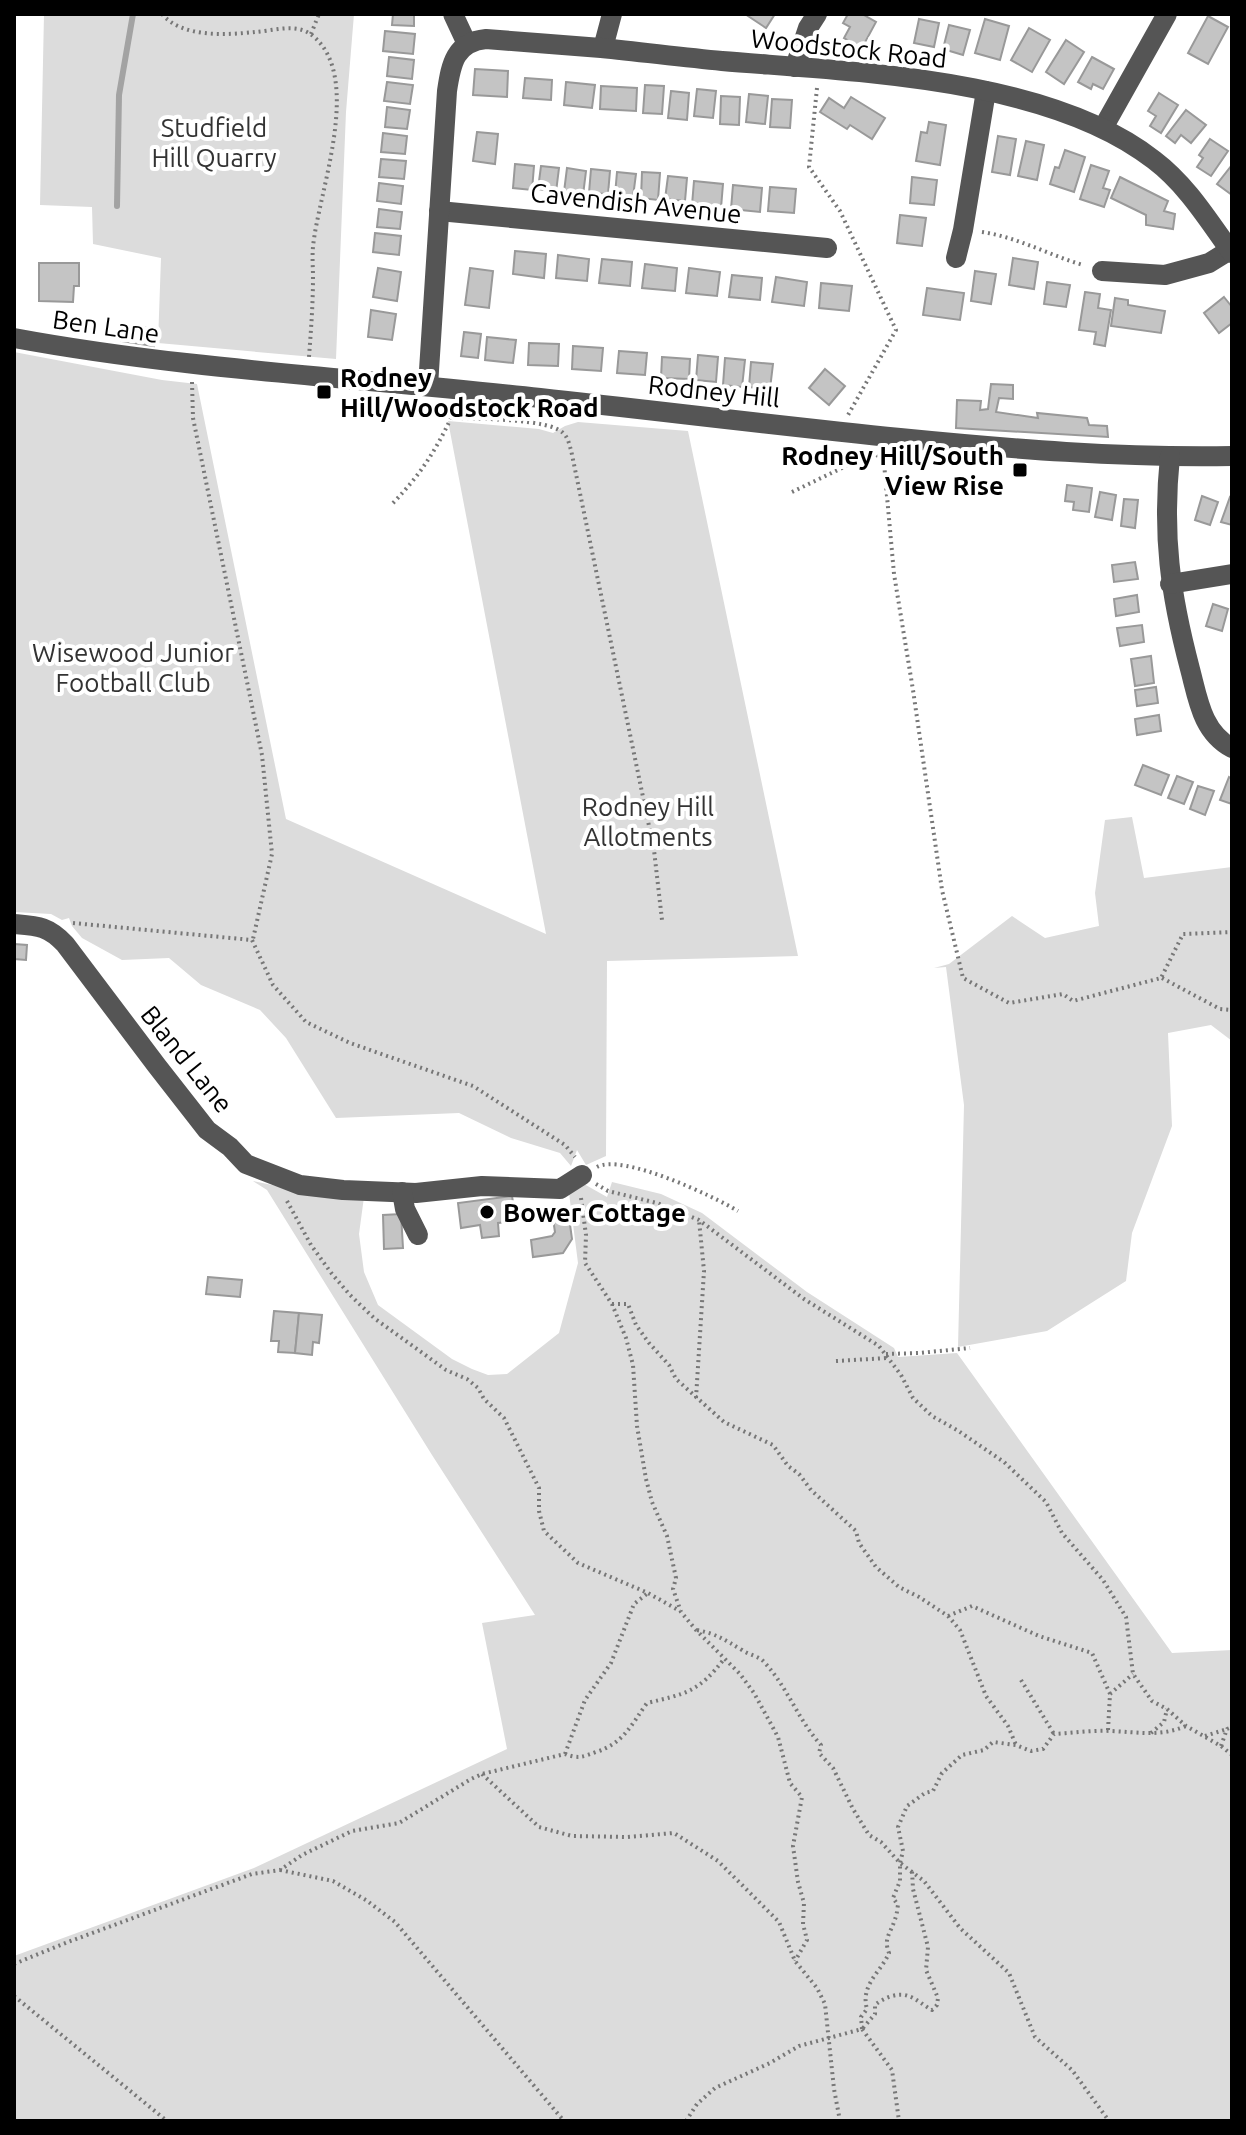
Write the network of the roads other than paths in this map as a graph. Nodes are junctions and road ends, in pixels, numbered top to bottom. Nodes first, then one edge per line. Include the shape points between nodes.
1 (453, 14) edge
2 (612, 14) edge
3 (817, 14) edge
4 (1167, 14) edge
5 (467, 44) junction
6 (603, 48) junction
7 (795, 67) junction
8 (986, 91) junction
9 (1103, 128) junction
10 (439, 211) junction
11 (827, 248) dead end
12 (1231, 251) edge
13 (956, 258) dead end
14 (1102, 271) road end
15 (14, 338) edge
16 (192, 363) joint
17 (435, 386) junction
18 (1170, 456) junction
19 (1232, 456) edge
20 (1232, 574) edge
21 (1170, 584) junction
22 (1232, 748) edge
23 (14, 924) edge
24 (582, 1175) road end
25 (402, 1192) junction
26 (418, 1235) dead end

1 - 5 street
2 - 6 street
3 - 7 street
4 - 9 street
5 - 6 street, Woodstock Road via 486,39
5 - 10 street via 450,71
6 - 7 street, Woodstock Road
7 - 8 street, Woodstock Road
8 - 9 street, Woodstock Road
8 - 13 street
9 - 12 street, Woodstock Road via 1176,179
10 - 11 street, Cavendish Avenue
10 - 17 street
12 - 14 street, Woodstock Road via 1165,275
15 - 16 street, Ben Lane
16 - 17 street, Rodney Hill
17 - 18 street, Rodney Hill via 838,431
18 - 19 street, Rodney Hill
18 - 21 street
20 - 21 street
21 - 22 street via 1203,719
23 - 25 street, Bland Lane via 52,931 207,1130 246,1164 300,1185
24 - 25 street, Bland Lane via 560,1189 482,1186
25 - 26 street

